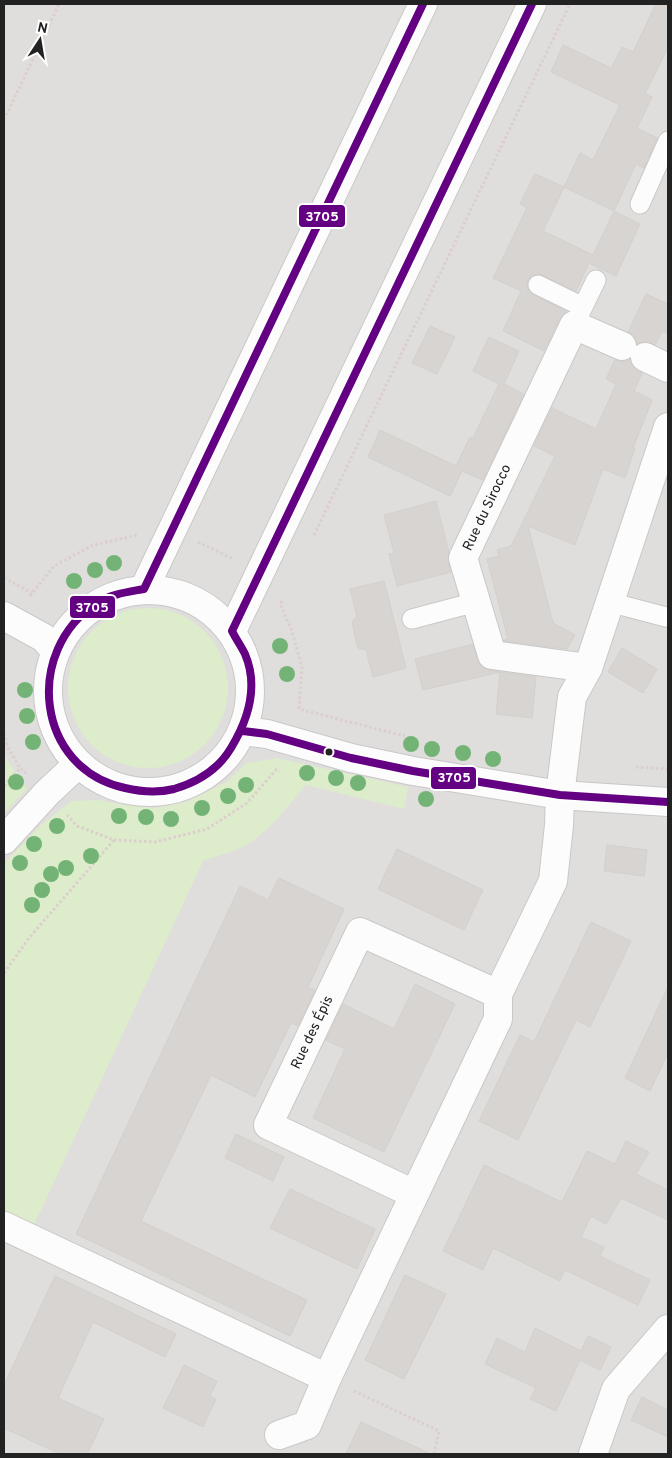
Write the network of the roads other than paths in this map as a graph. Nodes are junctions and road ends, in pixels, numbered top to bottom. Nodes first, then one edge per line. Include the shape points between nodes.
1 (423, 4) edge
2 (532, 4) edge
3 (668, 141) edge
4 (640, 204) dead end
5 (596, 280) dead end
6 (538, 285) dead end
7 (579, 316) junction
8 (645, 357) edge
9 (666, 436) edge
10 (144, 589) junction
11 (476, 602) junction
12 (609, 602) junction
13 (4, 616) edge
14 (666, 618) dead end
15 (412, 619) dead end
16 (232, 631) junction
17 (55, 651) junction
18 (588, 668) junction
19 (242, 731) junction
20 (78, 764) junction
21 (560, 795) junction
22 (668, 802) edge
23 (4, 840) edge
24 (498, 994) junction
25 (414, 1194) junction
26 (4, 1226) edge
27 (668, 1329) edge
28 (327, 1378) junction
29 (278, 1435) dead end
30 (593, 1454) edge

1 - 10 street
2 - 16 street
3 - 4 lane
5 - 7 lane
6 - 7 lane
7 - 8 street
7 - 11 street, Rue du Sirocco via 463,558
9 - 12 street
10 - 16 street via 185,595 211,610
10 - 17 street via 120,593 97,603 72,624
11 - 15 lane
11 - 18 street, Rue du Sirocco via 492,655
12 - 14 lane
12 - 18 street
13 - 17 street via 44,638
16 - 19 street via 245,656 251,684 249,713
17 - 20 street via 48,680 49,710 59,739
18 - 21 street via 572,697
19 - 20 street via 220,764 194,782 164,792 125,789 102,781
19 - 21 street via 267,734 351,758 413,771
20 - 23 street
21 - 22 street
21 - 24 street via 553,881
24 - 25 street via 498,1019
24 - 25 street, Rue des Épis via 360,932 268,1125
25 - 28 street
26 - 28 street
27 - 30 street via 616,1389
28 - 29 street via 307,1425

